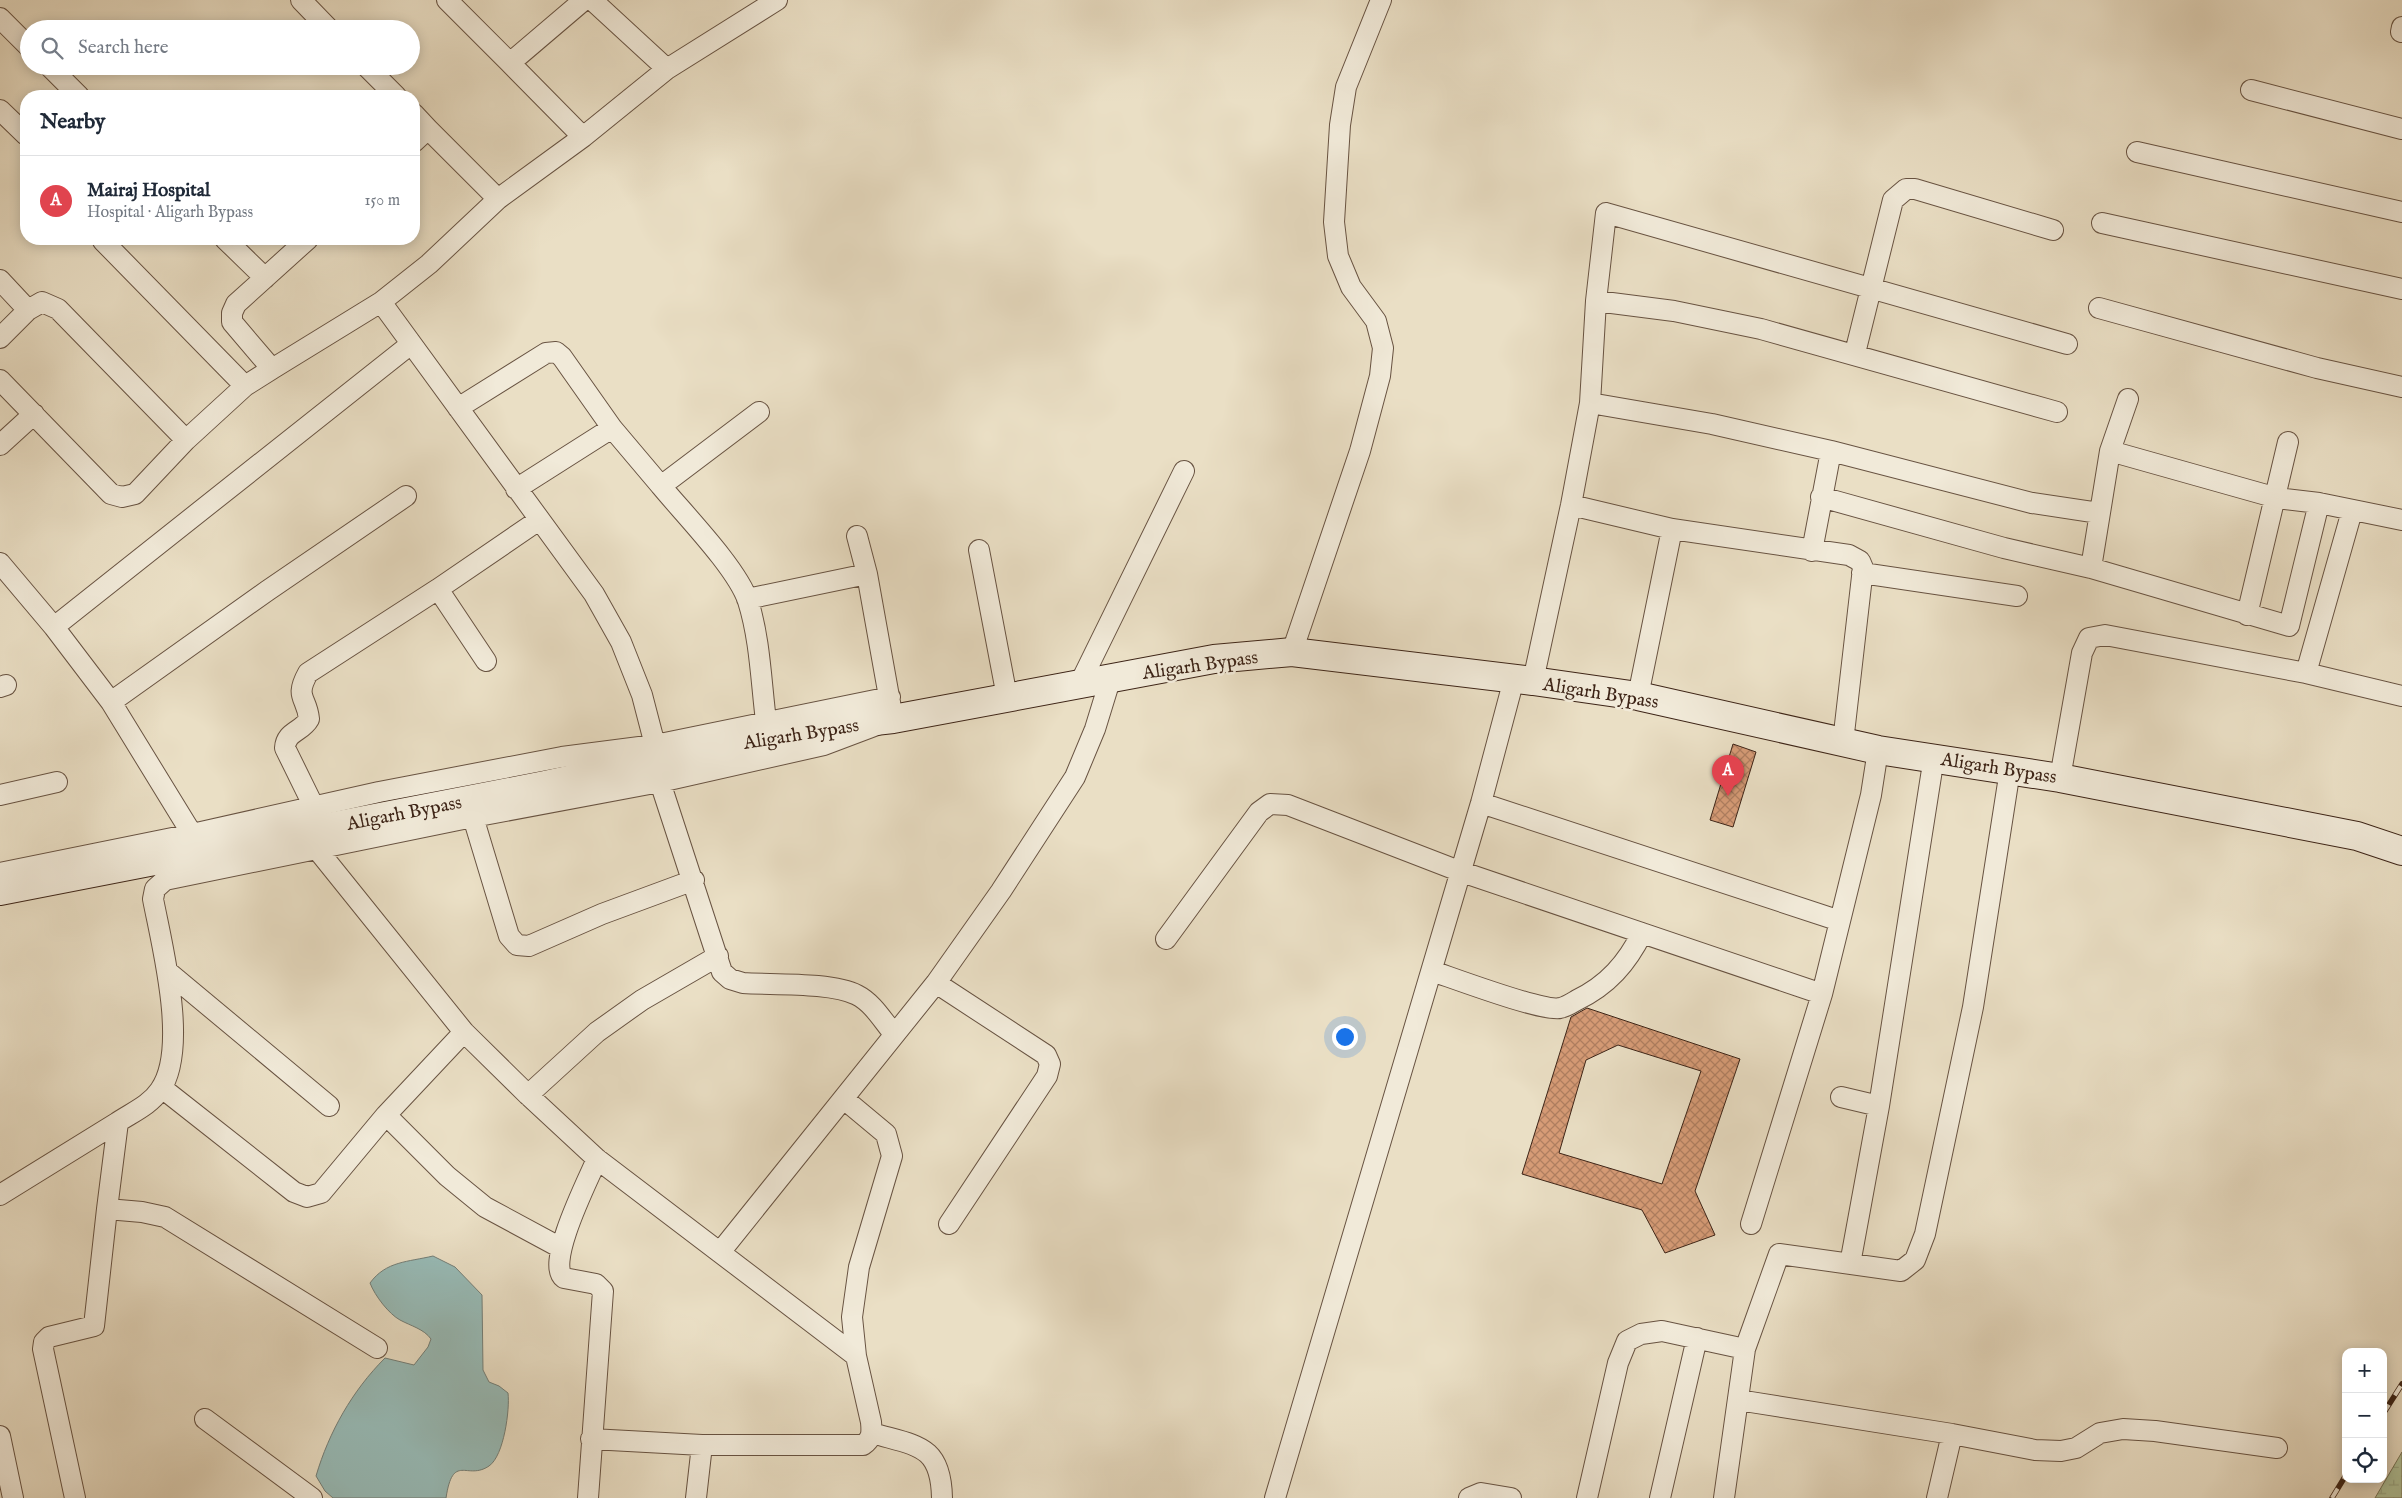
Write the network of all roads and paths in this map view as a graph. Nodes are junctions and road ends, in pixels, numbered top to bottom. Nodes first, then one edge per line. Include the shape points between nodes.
1 (301, 0) edge
2 (447, 0) edge
3 (584, 0) edge
4 (592, 0) edge
5 (777, 0) edge
6 (1381, 0) edge
7 (0, 18) edge
8 (320, 20) edge
9 (20, 38) edge
10 (510, 63) junction
11 (667, 69) junction
12 (58, 75) edge
13 (375, 75) edge
14 (73, 90) edge
15 (390, 90) edge
16 (2251, 90) dead end
17 (0, 110) edge
18 (20, 129) edge
19 (2402, 129) edge
20 (421, 135) edge
21 (582, 138) junction
22 (2137, 152) dead end
23 (498, 199) junction
24 (2402, 212) edge
25 (2102, 223) dead end
26 (2053, 230) dead end
27 (107, 245) edge
28 (231, 245) edge
29 (302, 245) edge
30 (266, 278) junction
31 (0, 280) edge
32 (1871, 288) junction
33 (2402, 289) edge
34 (1596, 301) junction
35 (381, 302) junction
36 (2099, 308) dead end
37 (28, 310) junction
38 (0, 338) edge
39 (411, 344) junction
40 (2067, 344) dead end
41 (1855, 354) junction
42 (272, 369) junction
43 (0, 380) edge
44 (245, 386) junction
45 (2402, 387) edge
46 (2128, 399) dead end
47 (1590, 404) junction
48 (458, 408) junction
49 (759, 412) dead end
50 (2057, 412) dead end
51 (34, 414) junction
52 (612, 428) junction
53 (186, 440) junction
54 (2288, 442) dead end
55 (0, 445) edge
56 (1830, 451) junction
57 (2110, 451) junction
58 (1184, 471) dead end
59 (660, 486) junction
60 (516, 489) junction
61 (406, 496) dead end
62 (1822, 497) junction
63 (2277, 498) junction
64 (2319, 503) junction
65 (1571, 505) junction
66 (2352, 511) junction
67 (2099, 513) junction
68 (540, 520) junction
69 (2402, 520) edge
70 (1672, 528) junction
71 (857, 536) dead end
72 (979, 550) dead end
73 (1812, 550) junction
74 (0, 563) edge
75 (2091, 568) junction
76 (1862, 573) junction
77 (867, 574) junction
78 (438, 589) junction
79 (2017, 596) dead end
80 (747, 599) junction
81 (2247, 615) junction
82 (54, 627) junction
83 (1292, 652) junction
84 (486, 661) dead end
85 (2306, 673) junction
86 (1112, 677) junction
87 (1523, 680) junction
88 (1080, 683) junction
89 (1638, 696) junction
90 (2402, 696) edge
91 (1007, 697) junction
92 (111, 702) junction
93 (891, 708) junction
94 (766, 721) junction
95 (1843, 742) junction
96 (655, 745) junction
97 (1878, 750) junction
98 (1934, 757) junction
99 (2010, 770) junction
100 (2060, 778) junction
101 (57, 782) dead end
102 (660, 782) junction
103 (0, 795) edge
104 (1481, 804) junction
105 (314, 807) junction
106 (473, 817) junction
107 (192, 834) junction
108 (316, 848) junction
109 (2402, 851) edge
110 (1459, 871) junction
111 (0, 873) edge
112 (694, 880) junction
113 (0, 891) edge
114 (1840, 921) junction
115 (1642, 933) junction
116 (1166, 939) dead end
117 (718, 956) junction
118 (1432, 971) junction
119 (168, 972) junction
120 (936, 983) junction
121 (1822, 994) junction
122 (464, 1032) junction
123 (894, 1034) junction
124 (162, 1088) junction
125 (528, 1095) junction
126 (1841, 1097) dead end
127 (844, 1099) junction
128 (329, 1106) dead end
129 (1879, 1106) junction
130 (386, 1115) junction
131 (118, 1122) junction
132 (597, 1159) junction
133 (0, 1196) edge
134 (107, 1208) junction
135 (949, 1224) dead end
136 (1750, 1224) dead end
137 (561, 1248) junction
138 (721, 1251) junction
139 (1850, 1264) junction
140 (1697, 1338) junction
141 (376, 1348) dead end
142 (1745, 1349) junction
143 (856, 1356) junction
144 (1738, 1400) junction
145 (206, 1419) dead end
146 (872, 1433) junction
147 (1952, 1434) junction
148 (0, 1436) edge
149 (591, 1440) junction
150 (702, 1445) junction
151 (2277, 1448) dead end
152 (13, 1498) edge
153 (75, 1498) edge
154 (312, 1498) edge
155 (588, 1498) edge
156 (696, 1498) edge
157 (942, 1498) edge
158 (1275, 1498) edge
159 (1469, 1498) edge
160 (1511, 1498) edge
161 (1587, 1498) edge
162 (1660, 1498) edge
163 (1724, 1498) edge
164 (1937, 1498) edge

1 - 8 street
2 - 10 street
3 - 10 street
4 - 11 street
5 - 11 street
6 - 83 street via 1346,87 1340,125 1334,222 1338,256 1351,286 1376,321 1383,348 1380,376 1360,451
7 - 9 street
10 - 21 street
11 - 21 street
12 - 14 street
13 - 15 street
16 - 19 street
17 - 18 street
20 - 23 street
21 - 23 street
22 - 24 street
23 - 35 street via 429,264
25 - 33 street
26 - 32 street via 1906,189 1894,200
27 - 44 street
28 - 30 street
29 - 30 street
30 - 42 street via 236,304 232,322
31 - 37 street
32 - 34 street via 1606,213
32 - 40 street
32 - 41 street
34 - 41 street via 1761,329
34 - 47 street
35 - 39 street
35 - 42 street
36 - 45 street via 2317,368
37 - 38 street
37 - 53 street via 42,302 58,309
39 - 48 street
39 - 82 street
41 - 50 street via 1905,371
42 - 44 street
43 - 51 street
44 - 53 street
46 - 57 street
47 - 56 street via 1712,424
47 - 65 street
48 - 52 street via 546,353 556,352
48 - 60 street
49 - 59 street
51 - 53 street via 112,494 122,497 135,494
51 - 55 street
52 - 59 street
52 - 60 street
54 - 63 street
56 - 62 street
56 - 67 street via 2032,503
57 - 63 street
57 - 67 street
58 - 88 street
59 - 80 street via 713,547
60 - 68 street
61 - 92 street
62 - 73 street
62 - 75 street via 2004,548
63 - 64 street
63 - 81 street
64 - 66 street
64 - 81 street via 2289,626
65 - 70 street
65 - 87 street
66 - 69 street
66 - 85 street
67 - 75 street
68 - 78 street
68 - 96 street via 594,594 620,642 642,695
70 - 73 street
70 - 89 street
71 - 77 street
72 - 91 street
73 - 76 street via 1856,558 1860,561
74 - 82 street
75 - 81 street
76 - 79 street
76 - 95 street
77 - 80 street
77 - 93 street
78 - 84 street
78 - 105 street via 308,673 302,684 301,699 309,719 286,740 285,748
80 - 94 street via 756,633
82 - 92 street
83 - 86 main road, Aligarh Bypass via 1214,660
83 - 87 main road, Aligarh Bypass
85 - 90 street
85 - 100 street via 2105,635 2090,638 2082,652
86 - 88 main road, Aligarh Bypass
86 - 120 street via 1075,777
87 - 89 main road, Aligarh Bypass
87 - 104 street
88 - 91 main road, Aligarh Bypass
89 - 95 main road, Aligarh Bypass
91 - 93 main road, Aligarh Bypass
92 - 107 street
93 - 94 street
93 - 102 street via 824,745
93 - 113 main road, Aligarh Bypass via 545,785
94 - 96 street
95 - 97 main road, Aligarh Bypass
96 - 105 street via 552,759
97 - 98 main road, Aligarh Bypass
97 - 114 street via 1871,795
98 - 99 main road, Aligarh Bypass
98 - 129 street
99 - 100 main road, Aligarh Bypass
99 - 139 street via 1973,1007 1925,1234 1916,1260 1901,1271
100 - 109 main road, Aligarh Bypass via 2357,836
101 - 103 street
102 - 106 street
102 - 112 street
104 - 110 street
104 - 114 street
105 - 107 street
106 - 108 street
106 - 112 street via 509,936 517,945 529,946 602,914
107 - 111 street
108 - 119 street via 165,880 155,889 153,900
108 - 122 street
110 - 115 street
110 - 116 street via 1288,805 1270,804 1259,812
110 - 118 street
112 - 117 street
114 - 121 street
115 - 118 street via 1631,955 1609,981 1559,1009 1535,1005
115 - 121 street
117 - 123 street via 722,972 743,983 838,989 858,995
117 - 125 street via 642,1000 597,1032
118 - 158 street
119 - 124 street via 173,1043 169,1070
119 - 128 street
120 - 123 street
120 - 135 street via 1046,1055 1050,1064 1047,1076
121 - 136 street
122 - 125 street
122 - 130 street
123 - 127 street
124 - 130 street via 294,1192 307,1197 321,1193
124 - 131 street via 153,1099
125 - 132 street
126 - 129 street
127 - 138 street
127 - 143 street via 886,1134 892,1156 859,1267 852,1317
129 - 139 street
130 - 137 street via 448,1176 485,1206
131 - 133 street
131 - 134 street
132 - 137 street
132 - 138 street
134 - 141 street via 165,1218
134 - 153 street via 94,1326 49,1337 43,1349
137 - 149 street via 560,1275 596,1284 603,1291
138 - 143 street
139 - 142 street via 1779,1254
140 - 142 street
140 - 161 street via 1662,1331 1641,1334 1627,1341 1618,1363
140 - 162 street
142 - 144 street
143 - 146 street
144 - 147 street
144 - 163 street
145 - 154 street
146 - 150 street via 863,1445
146 - 157 street via 932,1455 939,1468
147 - 151 street via 2035,1450 2076,1448 2100,1433 2123,1429
147 - 164 street
148 - 152 street
149 - 150 street
149 - 155 street
150 - 156 street
159 - 160 street via 1481,1493

